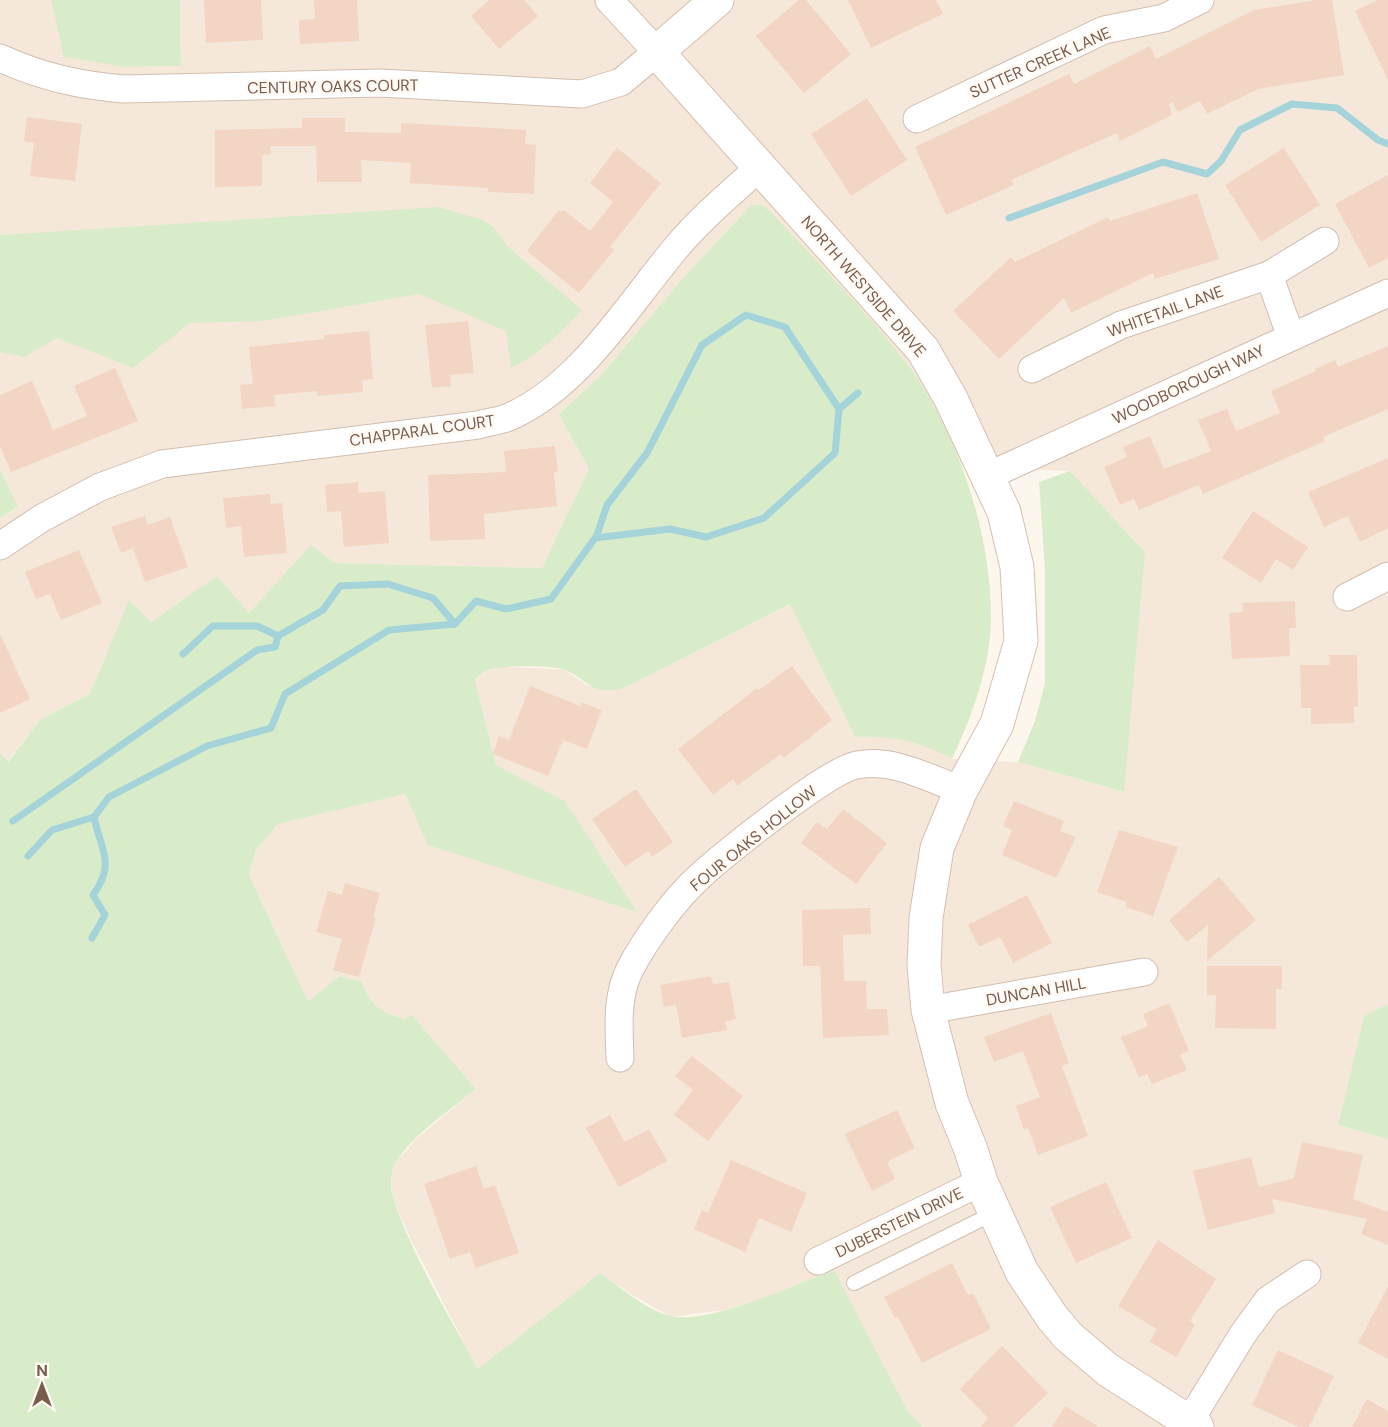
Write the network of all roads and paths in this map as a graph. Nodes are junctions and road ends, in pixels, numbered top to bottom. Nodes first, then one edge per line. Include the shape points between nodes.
1 (609, 0) edge
2 (717, 0) edge
3 (1200, 0) edge
4 (657, 52) junction
5 (0, 58) edge
6 (917, 119) dead end
7 (760, 166) junction
8 (1325, 241) dead end
9 (1269, 275) junction
10 (1388, 293) edge
11 (1291, 337) junction
12 (1032, 369) dead end
13 (988, 476) junction
14 (0, 546) edge
15 (1388, 576) edge
16 (1347, 597) dead end
17 (961, 790) junction
18 (1144, 972) dead end
19 (928, 1010) junction
20 (620, 1058) dead end
21 (981, 1182) junction
22 (996, 1212) junction
23 (818, 1261) dead end
24 (1307, 1274) dead end
25 (854, 1283) dead end
26 (1193, 1424) edge

1 - 4 street
2 - 4 street
3 - 6 street, SUTTER CREEK LANE via 1164,18 1104,30
4 - 5 street, CENTURY OAKS COURT via 621,81 582,94 380,83 124,89 50,79
4 - 7 street, NORTH WESTSIDE DRIVE
7 - 13 street, NORTH WESTSIDE DRIVE via 923,350
7 - 14 street, CHAPPARAL COURT via 677,247 582,363 535,403 508,417 478,425 162,464 100,488 42,518
8 - 9 street, WHITETAIL LANE
9 - 11 street
9 - 12 street, WHITETAIL LANE via 1121,325
10 - 11 street, WOODBOROUGH WAY
11 - 13 street, WOODBOROUGH WAY
13 - 17 street, NORTH WESTSIDE DRIVE via 1004,512 1017,567 1021,641 998,724
15 - 16 street
17 - 19 street, NORTH WESTSIDE DRIVE via 937,848 926,918 924,965
17 - 20 street, FOUR OAKS HOLLOW via 893,765 855,765 810,790 721,859 697,879 658,925 629,970 619,1011
18 - 19 street, DUNCAN HILL
19 - 21 street, NORTH WESTSIDE DRIVE via 952,1103
21 - 22 street, NORTH WESTSIDE DRIVE
21 - 23 street, DUBERSTEIN DRIVE
22 - 25 lane
22 - 26 street, NORTH WESTSIDE DRIVE via 1022,1272 1068,1336 1124,1382
24 - 26 street via 1268,1300 1243,1334

